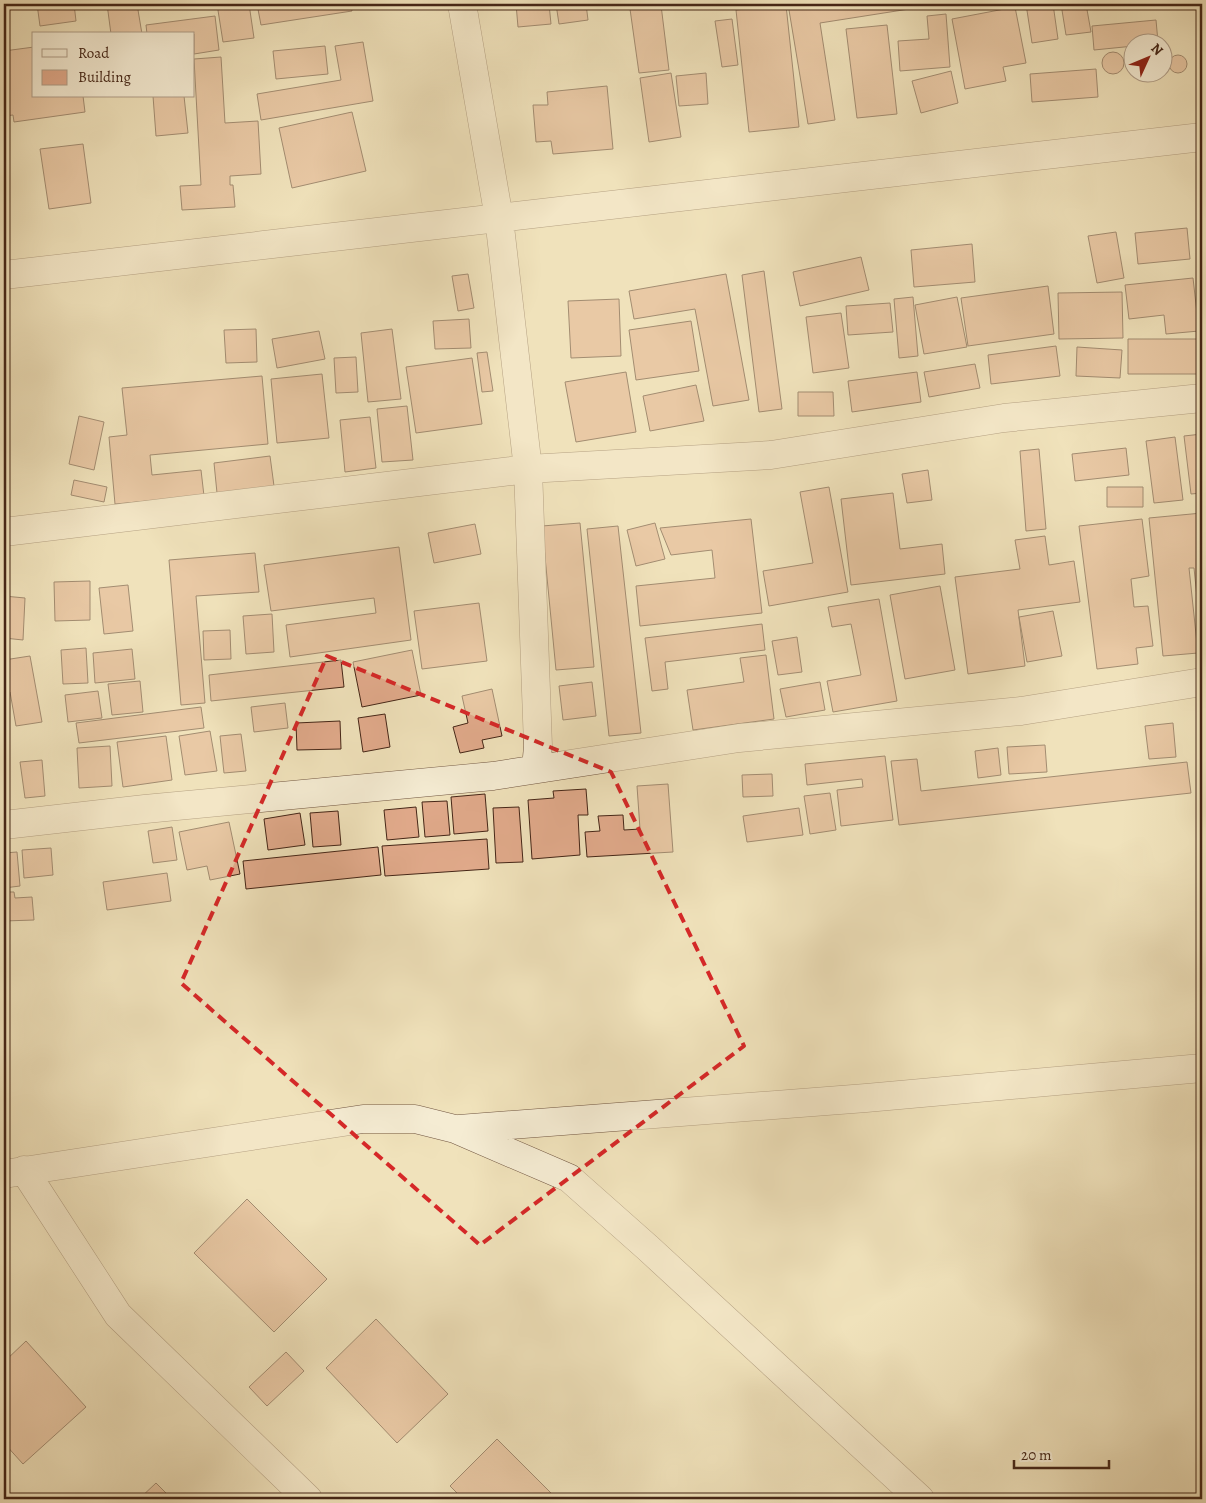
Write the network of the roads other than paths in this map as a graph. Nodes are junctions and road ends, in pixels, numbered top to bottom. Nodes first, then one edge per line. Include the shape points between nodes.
1 (462, 4) edge
2 (1202, 137) edge
3 (499, 218) junction
4 (4, 275) edge
5 (1202, 398) edge
6 (528, 469) junction
7 (4, 532) edge
8 (1202, 682) edge
9 (536, 769) junction
10 (4, 826) edge
11 (1202, 1068) edge
12 (455, 1129) junction
13 (14, 1172) edge
14 (308, 1499) edge
15 (920, 1499) edge

1 - 3 street
2 - 3 street
3 - 4 street
3 - 6 street
5 - 6 street via 1004,418 772,455
6 - 7 street
6 - 9 street via 538,746
8 - 9 street via 1021,711 739,738
9 - 10 street
11 - 12 street via 866,1098
12 - 13 street via 415,1119 364,1118
12 - 15 street via 569,1178
13 - 14 street via 118,1315

